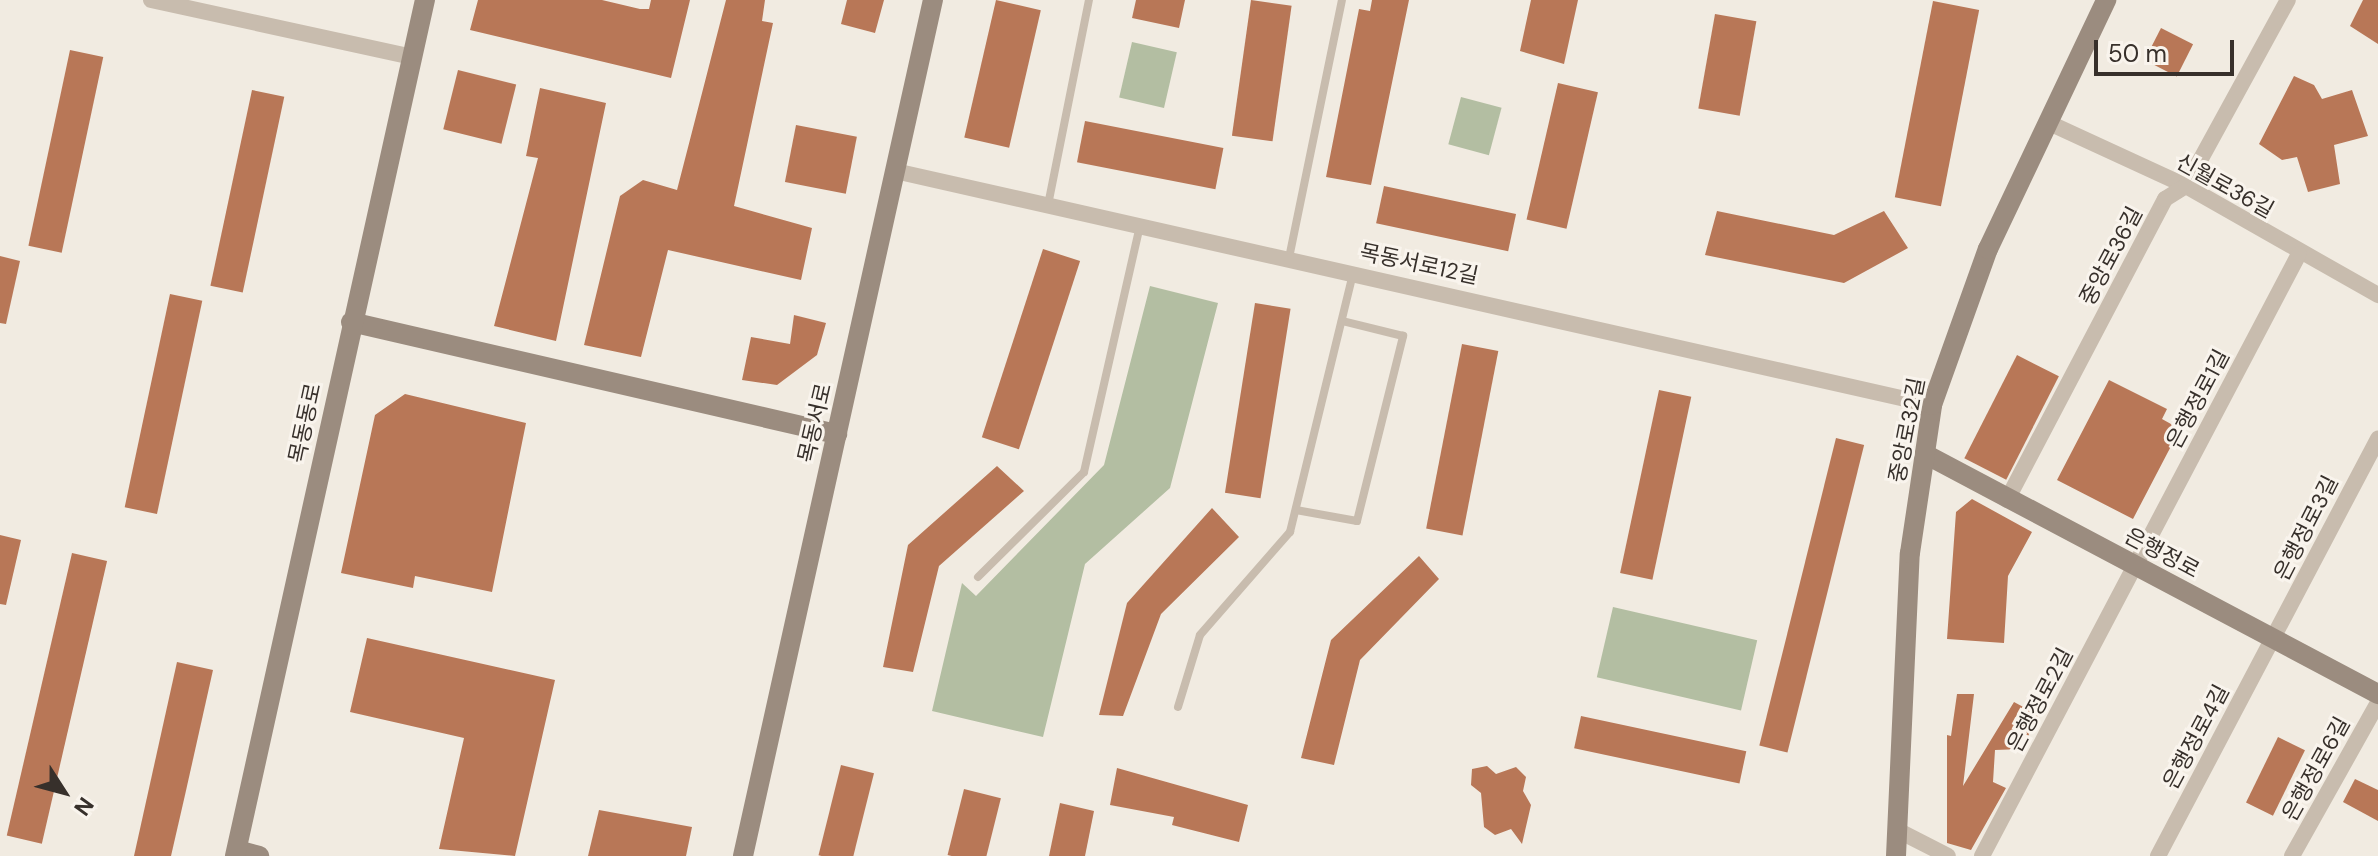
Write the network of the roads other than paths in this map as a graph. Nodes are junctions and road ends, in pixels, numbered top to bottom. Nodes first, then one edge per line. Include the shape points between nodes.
1 (151, 0) edge
2 (425, 0) edge
3 (933, 0) edge
4 (1089, 0) edge
5 (1342, 0) edge
6 (2106, 0) edge
7 (2288, 0) edge
8 (182, 3) edge
9 (412, 57) junction
10 (2047, 122) junction
11 (895, 171) junction
12 (2186, 186) junction
13 (1048, 205) junction
14 (1140, 225) junction
15 (2299, 254) junction
16 (1289, 258) junction
17 (1354, 272) junction
18 (2378, 295) edge
19 (1342, 321) junction
20 (351, 322) junction
21 (1932, 405) junction
22 (837, 434) junction
23 (2378, 438) edge
24 (1925, 454) junction
25 (2007, 500) junction
26 (1296, 510) junction
27 (2136, 566) junction
28 (978, 577) dead end
29 (2274, 639) junction
30 (2378, 694) edge
31 (2378, 703) edge
32 (1178, 707) dead end
33 (1897, 830) junction
34 (236, 853) edge
35 (259, 856) edge
36 (743, 856) edge
37 (1896, 856) edge
38 (1948, 856) edge
39 (1982, 856) edge
40 (2158, 856) edge
41 (2292, 856) edge

1 - 8 street
2 - 9 street, 목동동로
3 - 11 street, 목동서로
4 - 13 lane
5 - 16 lane
6 - 10 street, 중앙로32길
7 - 12 street, 중앙로36길
8 - 9 street
9 - 20 street, 목동동로
10 - 12 street, 신월로36길
10 - 21 street, 중앙로32길 via 1988,249
11 - 13 street, 목동서로12길
11 - 22 street, 목동서로
12 - 15 street, 신월로36길
12 - 25 street, 중앙로36길 via 2165,199
13 - 14 street, 목동서로12길
14 - 16 street, 목동서로12길
14 - 28 lane via 1084,472
15 - 18 street, 신월로36길
15 - 27 street, 은행정로1길
16 - 17 street, 목동서로12길
17 - 19 lane
17 - 21 street, 목동서로12길
19 - 26 lane
19 - 26 lane via 1403,336 1357,521
20 - 22 street
20 - 34 street, 목동동로
21 - 24 street, 중앙로32길
22 - 36 street, 목동서로
23 - 29 street, 은행정로3길
24 - 25 street, 은행정로
24 - 33 street, 중앙로32길 via 1910,553
25 - 27 street, 은행정로
26 - 32 lane via 1290,532 1200,635
27 - 29 street, 은행정로
27 - 39 street, 은행정로2길
29 - 30 street, 은행정로
29 - 40 street, 은행정로4길
31 - 41 street, 은행정로6길
33 - 37 street, 중앙로32길
33 - 38 street
34 - 35 street

